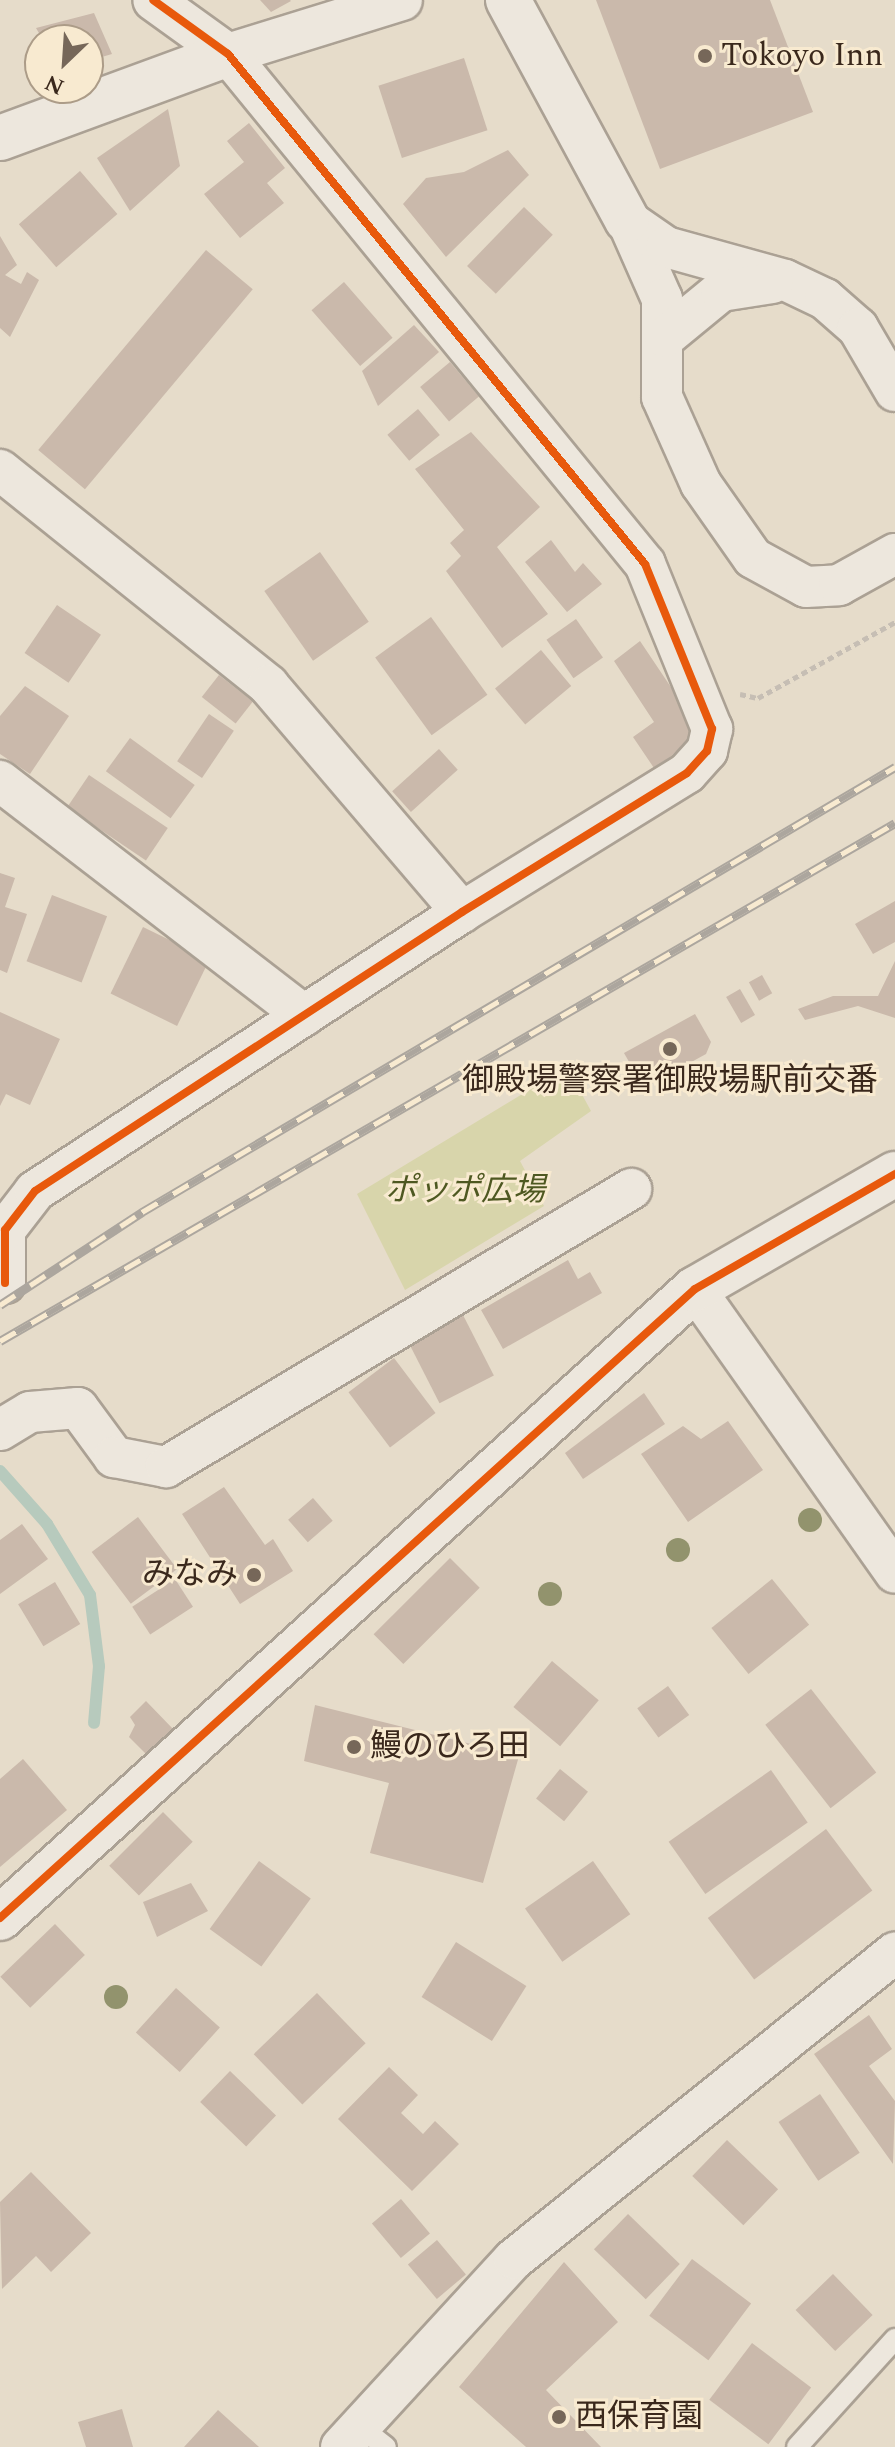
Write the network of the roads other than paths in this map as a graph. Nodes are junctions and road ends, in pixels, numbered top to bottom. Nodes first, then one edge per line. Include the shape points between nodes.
1 (153, 0) edge
2 (402, 0) edge
3 (508, 0) edge
4 (228, 54) junction
5 (0, 138) edge
6 (627, 220) junction
7 (785, 280) junction
8 (665, 337) junction
9 (895, 391) edge
10 (0, 470) edge
11 (895, 554) edge
12 (0, 781) edge
13 (462, 912) junction
14 (304, 1015) junction
15 (895, 1174) edge
16 (631, 1189) dead end
17 (5, 1283) dead end
18 (695, 1289) junction
19 (2, 1429) edge
20 (895, 1573) edge
21 (0, 1918) edge
22 (895, 1953) edge
23 (895, 2339) edge
24 (362, 2440) edge
25 (797, 2447) edge

1 - 4 street
2 - 4 street
3 - 6 street
4 - 5 street
4 - 13 street via 645,564 712,729 707,751 687,773
6 - 7 street via 666,247
6 - 8 street via 662,299
7 - 8 street via 721,291
7 - 9 street via 825,299 858,328
8 - 11 street via 662,397 701,484 753,558 806,587 839,585
10 - 13 street via 268,685
12 - 14 street
13 - 14 street
14 - 17 street via 35,1191 5,1230
15 - 18 street
16 - 19 street via 166,1467 114,1457 78,1408 30,1412
18 - 20 street
18 - 21 street
22 - 24 street via 514,2259
23 - 25 lane

